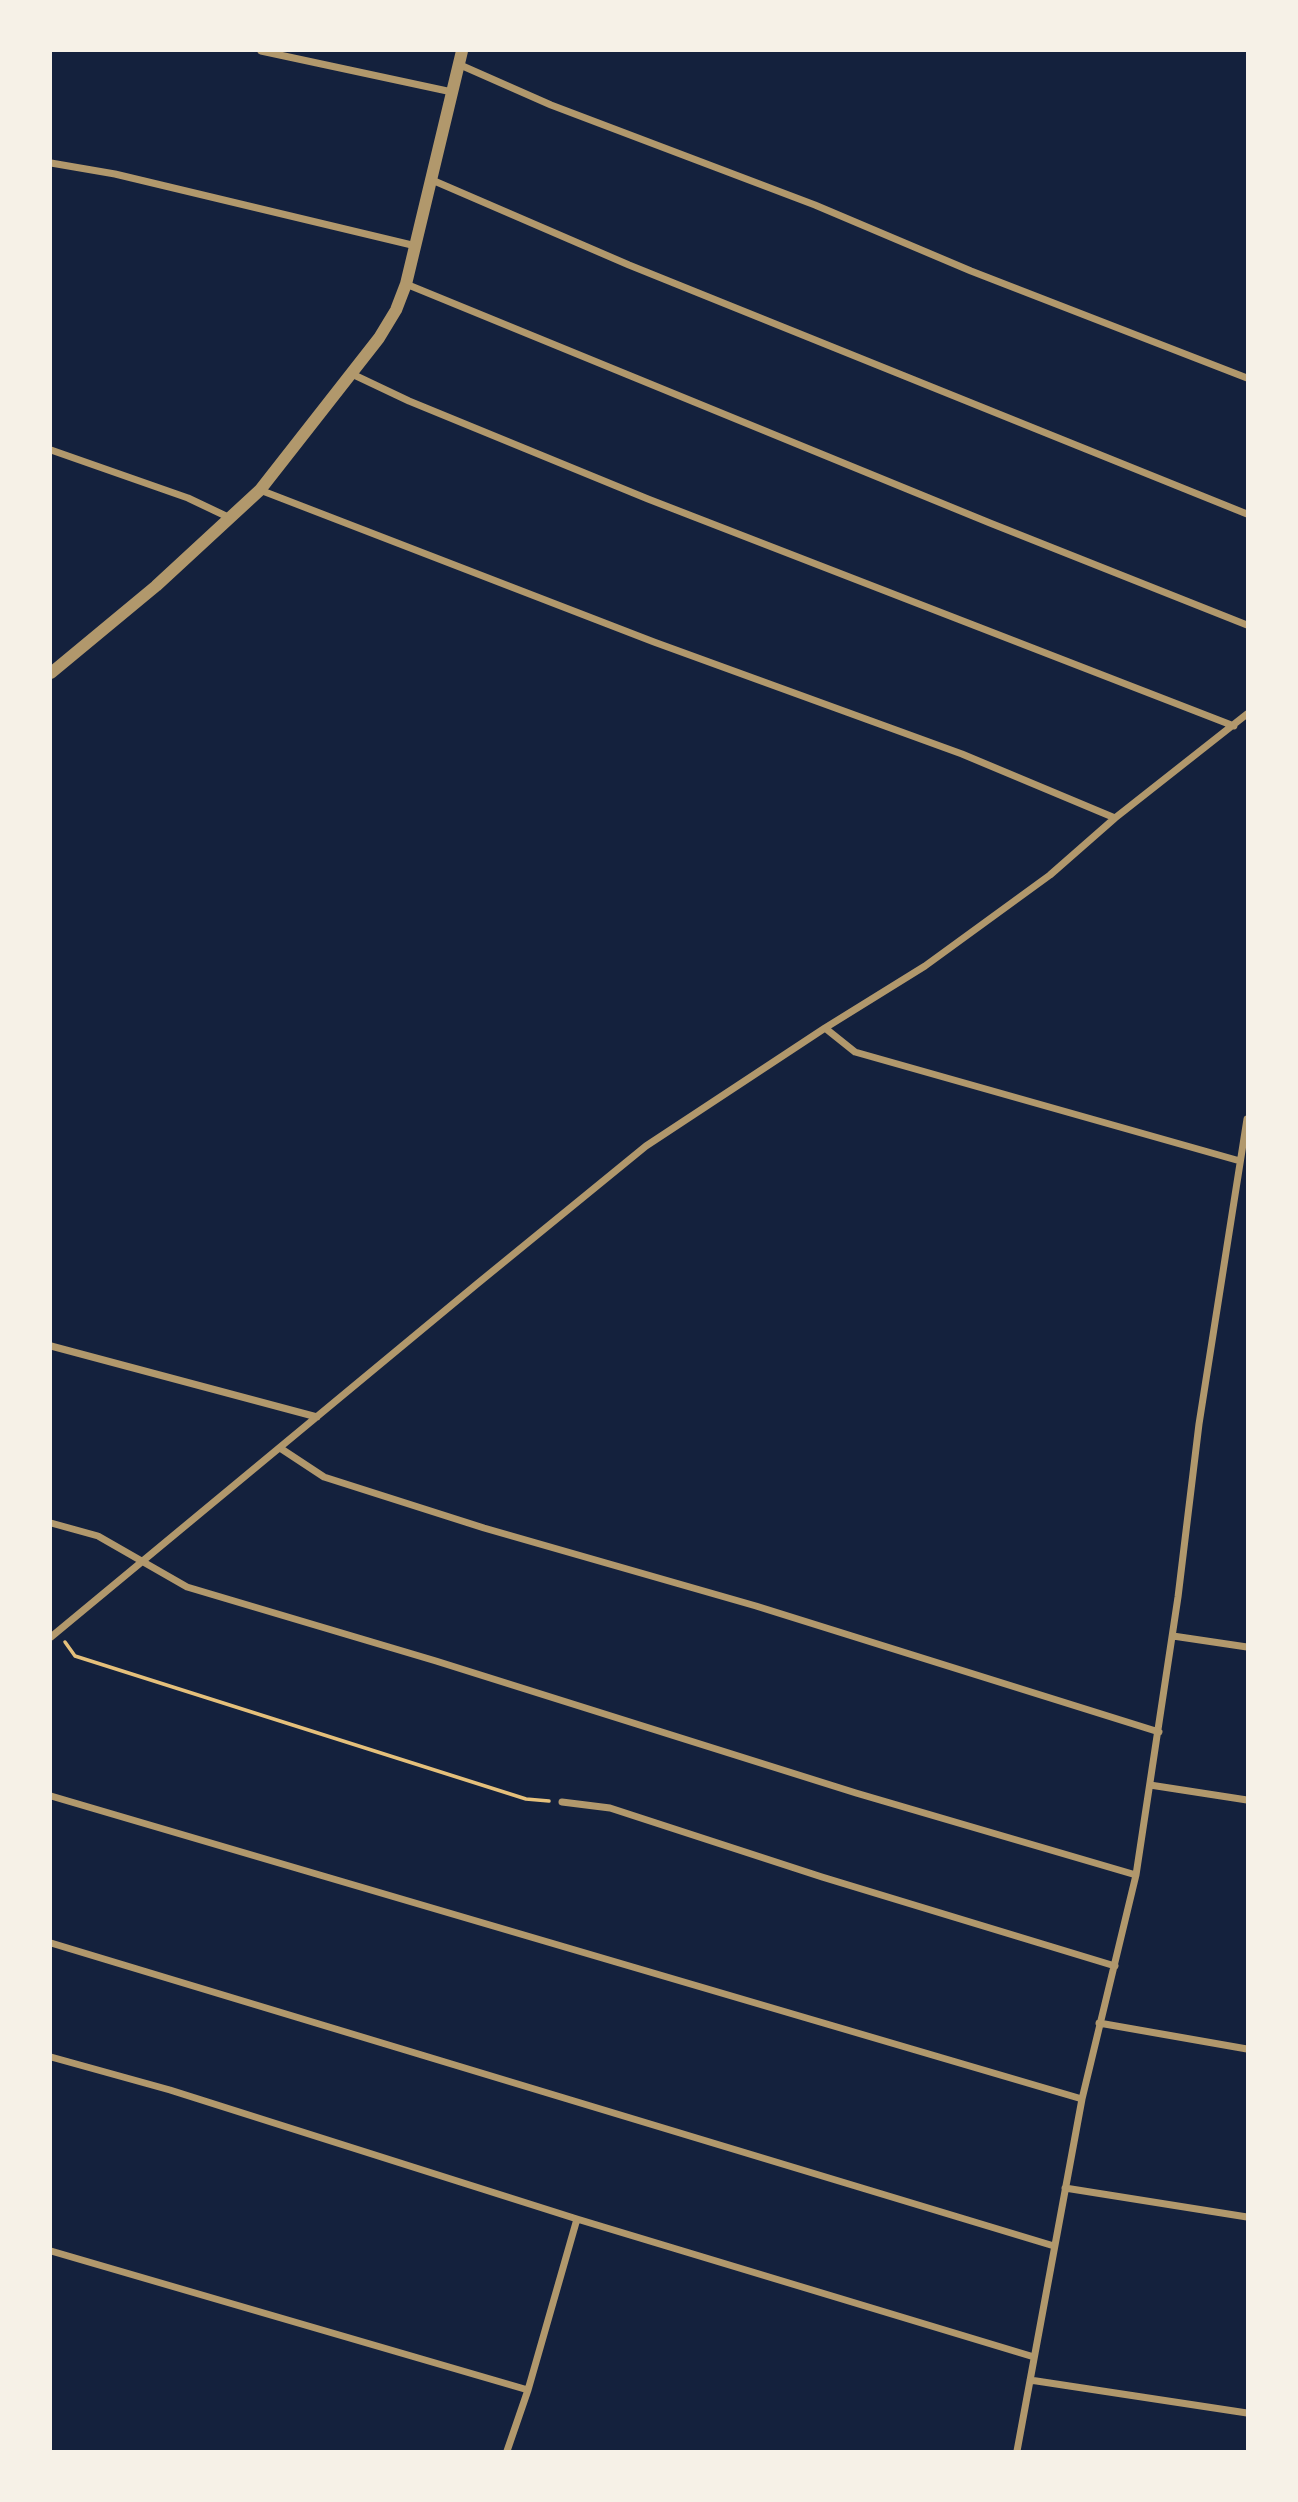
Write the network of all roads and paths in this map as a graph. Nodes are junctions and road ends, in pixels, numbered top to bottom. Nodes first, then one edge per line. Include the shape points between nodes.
1 (261, 51) edge
2 (463, 51) edge
3 (458, 64) junction
4 (452, 92) junction
5 (51, 163) edge
6 (432, 180) junction
7 (417, 246) junction
8 (406, 284) junction
9 (352, 374) junction
10 (1247, 378) edge
11 (51, 450) edge
12 (260, 490) junction
13 (1247, 513) edge
14 (228, 517) junction
15 (1247, 625) edge
16 (51, 673) edge
17 (1247, 714) edge
18 (1234, 726) junction
19 (1115, 818) junction
20 (825, 1028) junction
21 (1247, 1119) edge
22 (1240, 1161) junction
23 (51, 1346) edge
24 (317, 1417) junction
25 (280, 1448) junction
26 (51, 1523) edge
27 (141, 1561) junction
28 (58, 1631) junction
29 (1172, 1636) junction
30 (51, 1637) edge
31 (1247, 1647) edge
32 (1159, 1732) junction
33 (1150, 1785) junction
34 (51, 1796) edge
35 (1247, 1800) edge
36 (562, 1802) joint
37 (1136, 1875) junction
38 (51, 1943) edge
39 (1115, 1966) junction
40 (1098, 2023) junction
41 (1247, 2049) edge
42 (51, 2057) edge
43 (1082, 2099) junction
44 (1065, 2188) junction
45 (1247, 2217) edge
46 (577, 2219) junction
47 (1054, 2246) junction
48 (51, 2251) edge
49 (1034, 2357) junction
50 (1030, 2380) junction
51 (528, 2390) junction
52 (1247, 2413) edge
53 (507, 2451) edge
54 (1017, 2451) edge

1 - 4 street
2 - 3 street
3 - 4 street
3 - 10 street via 551,105
4 - 6 street
5 - 7 street
6 - 7 street
6 - 13 street via 629,265
7 - 8 street
8 - 9 street via 385,329
8 - 15 street
9 - 12 street
9 - 18 street via 648,499
11 - 14 street via 188,498
12 - 14 street
12 - 19 street via 654,642 962,754
14 - 16 street via 156,586
17 - 18 street
18 - 19 street
19 - 20 street via 1050,875 925,966
20 - 22 street via 855,1052
20 - 24 street via 646,1146
21 - 22 street
22 - 29 street
23 - 24 street
24 - 25 street
25 - 27 street
25 - 32 street via 324,1477
26 - 27 street via 98,1536
27 - 28 street
27 - 37 street via 187,1587
28 - 30 street
28 - 36 path via 75,1656 526,1799
29 - 31 street
29 - 32 street
32 - 33 street
33 - 35 street
33 - 37 street
34 - 43 street
36 - 39 street via 610,1808
37 - 39 street
38 - 47 street
39 - 40 street
40 - 41 street
40 - 43 street
42 - 46 street
43 - 44 street
44 - 45 street
44 - 47 street
46 - 49 street
46 - 51 street
47 - 49 street
48 - 51 street
49 - 50 street
50 - 52 street
50 - 54 street
51 - 53 street

